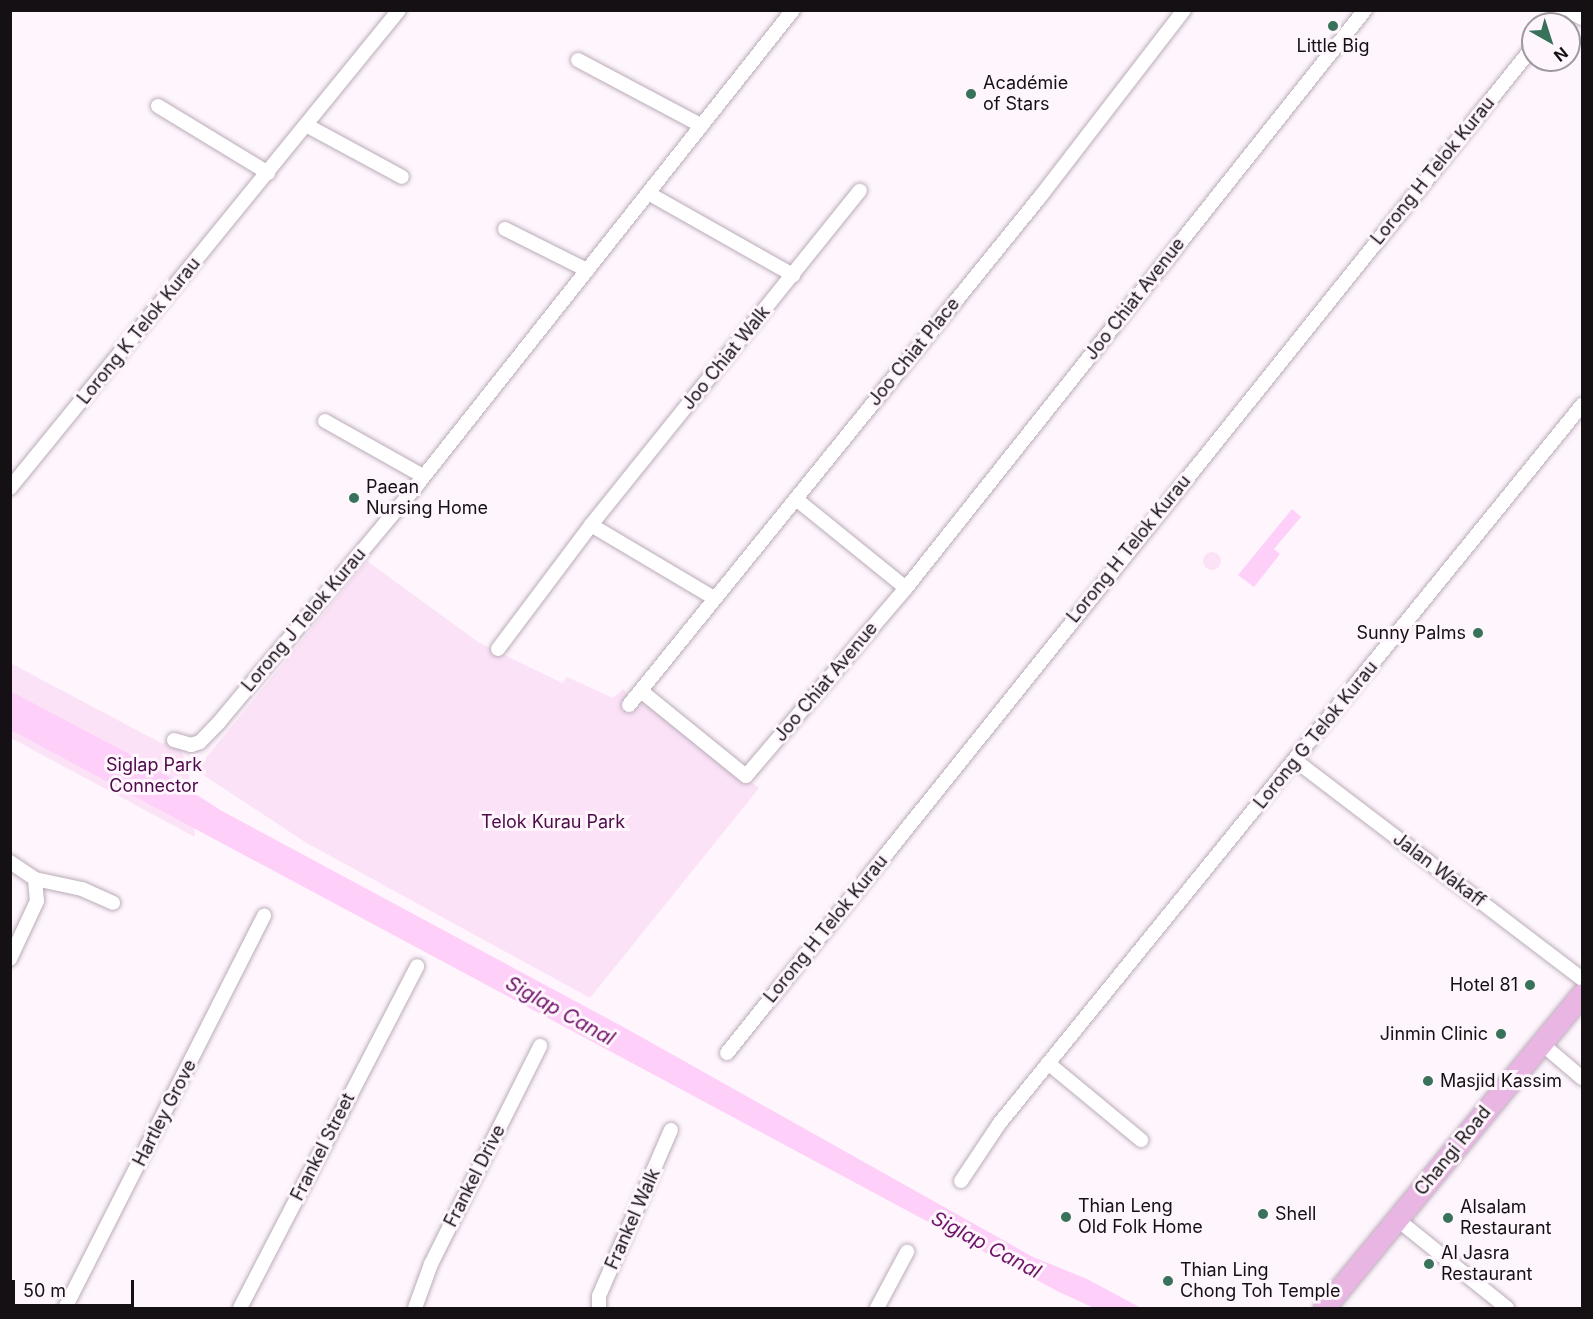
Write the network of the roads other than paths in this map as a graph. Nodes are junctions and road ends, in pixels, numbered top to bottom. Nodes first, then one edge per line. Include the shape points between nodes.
1 (399, 10) edge
2 (793, 10) edge
3 (1184, 10) edge
4 (1365, 10) edge
5 (1570, 10) edge
6 (1582, 17) edge
7 (578, 60) dead end
8 (1521, 62) edge
9 (158, 106) dead end
10 (306, 125) junction
11 (702, 126) junction
12 (268, 173) junction
13 (402, 177) dead end
14 (860, 191) dead end
15 (648, 193) junction
16 (505, 229) dead end
17 (587, 270) junction
18 (793, 275) junction
19 (1582, 405) edge
20 (325, 421) dead end
21 (423, 476) junction
22 (10, 488) edge
23 (796, 499) junction
24 (591, 525) junction
25 (906, 588) junction
26 (714, 598) junction
27 (498, 649) dead end
28 (174, 740) dead end
29 (1296, 761) junction
30 (746, 776) joint
31 (10, 862) edge
32 (35, 879) junction
33 (113, 903) dead end
34 (264, 916) dead end
35 (10, 959) edge
36 (417, 966) dead end
37 (1582, 979) edge
38 (1582, 994) edge
39 (1541, 1043) junction
40 (540, 1046) dead end
41 (727, 1053) dead end
42 (1048, 1064) junction
43 (1582, 1078) edge
44 (671, 1130) dead end
45 (1141, 1140) dead end
46 (961, 1181) dead end
47 (1398, 1220) junction
48 (907, 1252) dead end
49 (65, 1308) edge
50 (240, 1308) edge
51 (416, 1308) edge
52 (599, 1308) edge
53 (877, 1308) edge
54 (1324, 1308) edge
55 (1507, 1308) edge

1 - 10 street, Lorong K Telok Kurau
2 - 11 street, Lorong J Telok Kurau
3 - 23 street, Joo Chiat Place via 1040,197
4 - 25 street, Joo Chiat Avenue
5 - 6 street
7 - 11 street
8 - 41 street, Lorong H Telok Kurau
9 - 12 street
10 - 12 street, Lorong K Telok Kurau
10 - 13 street
11 - 15 street, Lorong J Telok Kurau
12 - 22 street, Lorong K Telok Kurau
14 - 18 street, Joo Chiat Walk
15 - 17 street, Lorong J Telok Kurau
15 - 18 street
16 - 17 street
17 - 21 street, Lorong J Telok Kurau
18 - 24 street, Joo Chiat Walk
19 - 29 street, Lorong G Telok Kurau
20 - 21 street
21 - 28 street, Lorong J Telok Kurau via 209,734 191,745
23 - 25 street
23 - 26 street, Joo Chiat Place
24 - 26 street
24 - 27 street, Joo Chiat Walk
25 - 30 street, Joo Chiat Avenue
26 - 30 street, Joo Chiat Place via 636,698
29 - 37 street, Jalan Wakaff
29 - 42 street, Lorong G Telok Kurau
31 - 32 street
32 - 33 street via 82,889
32 - 35 street via 38,901 34,915
34 - 49 street, Hartley Grove
36 - 50 street, Frankel Street
38 - 39 main road, Changi Road
39 - 43 street
39 - 47 main road, Changi Road
40 - 51 street, Frankel Drive via 431,1264
42 - 45 street
42 - 46 street, Lorong G Telok Kurau via 999,1124
44 - 52 street, Frankel Walk via 599,1296
47 - 54 main road, Changi Road
47 - 55 street
48 - 53 street

